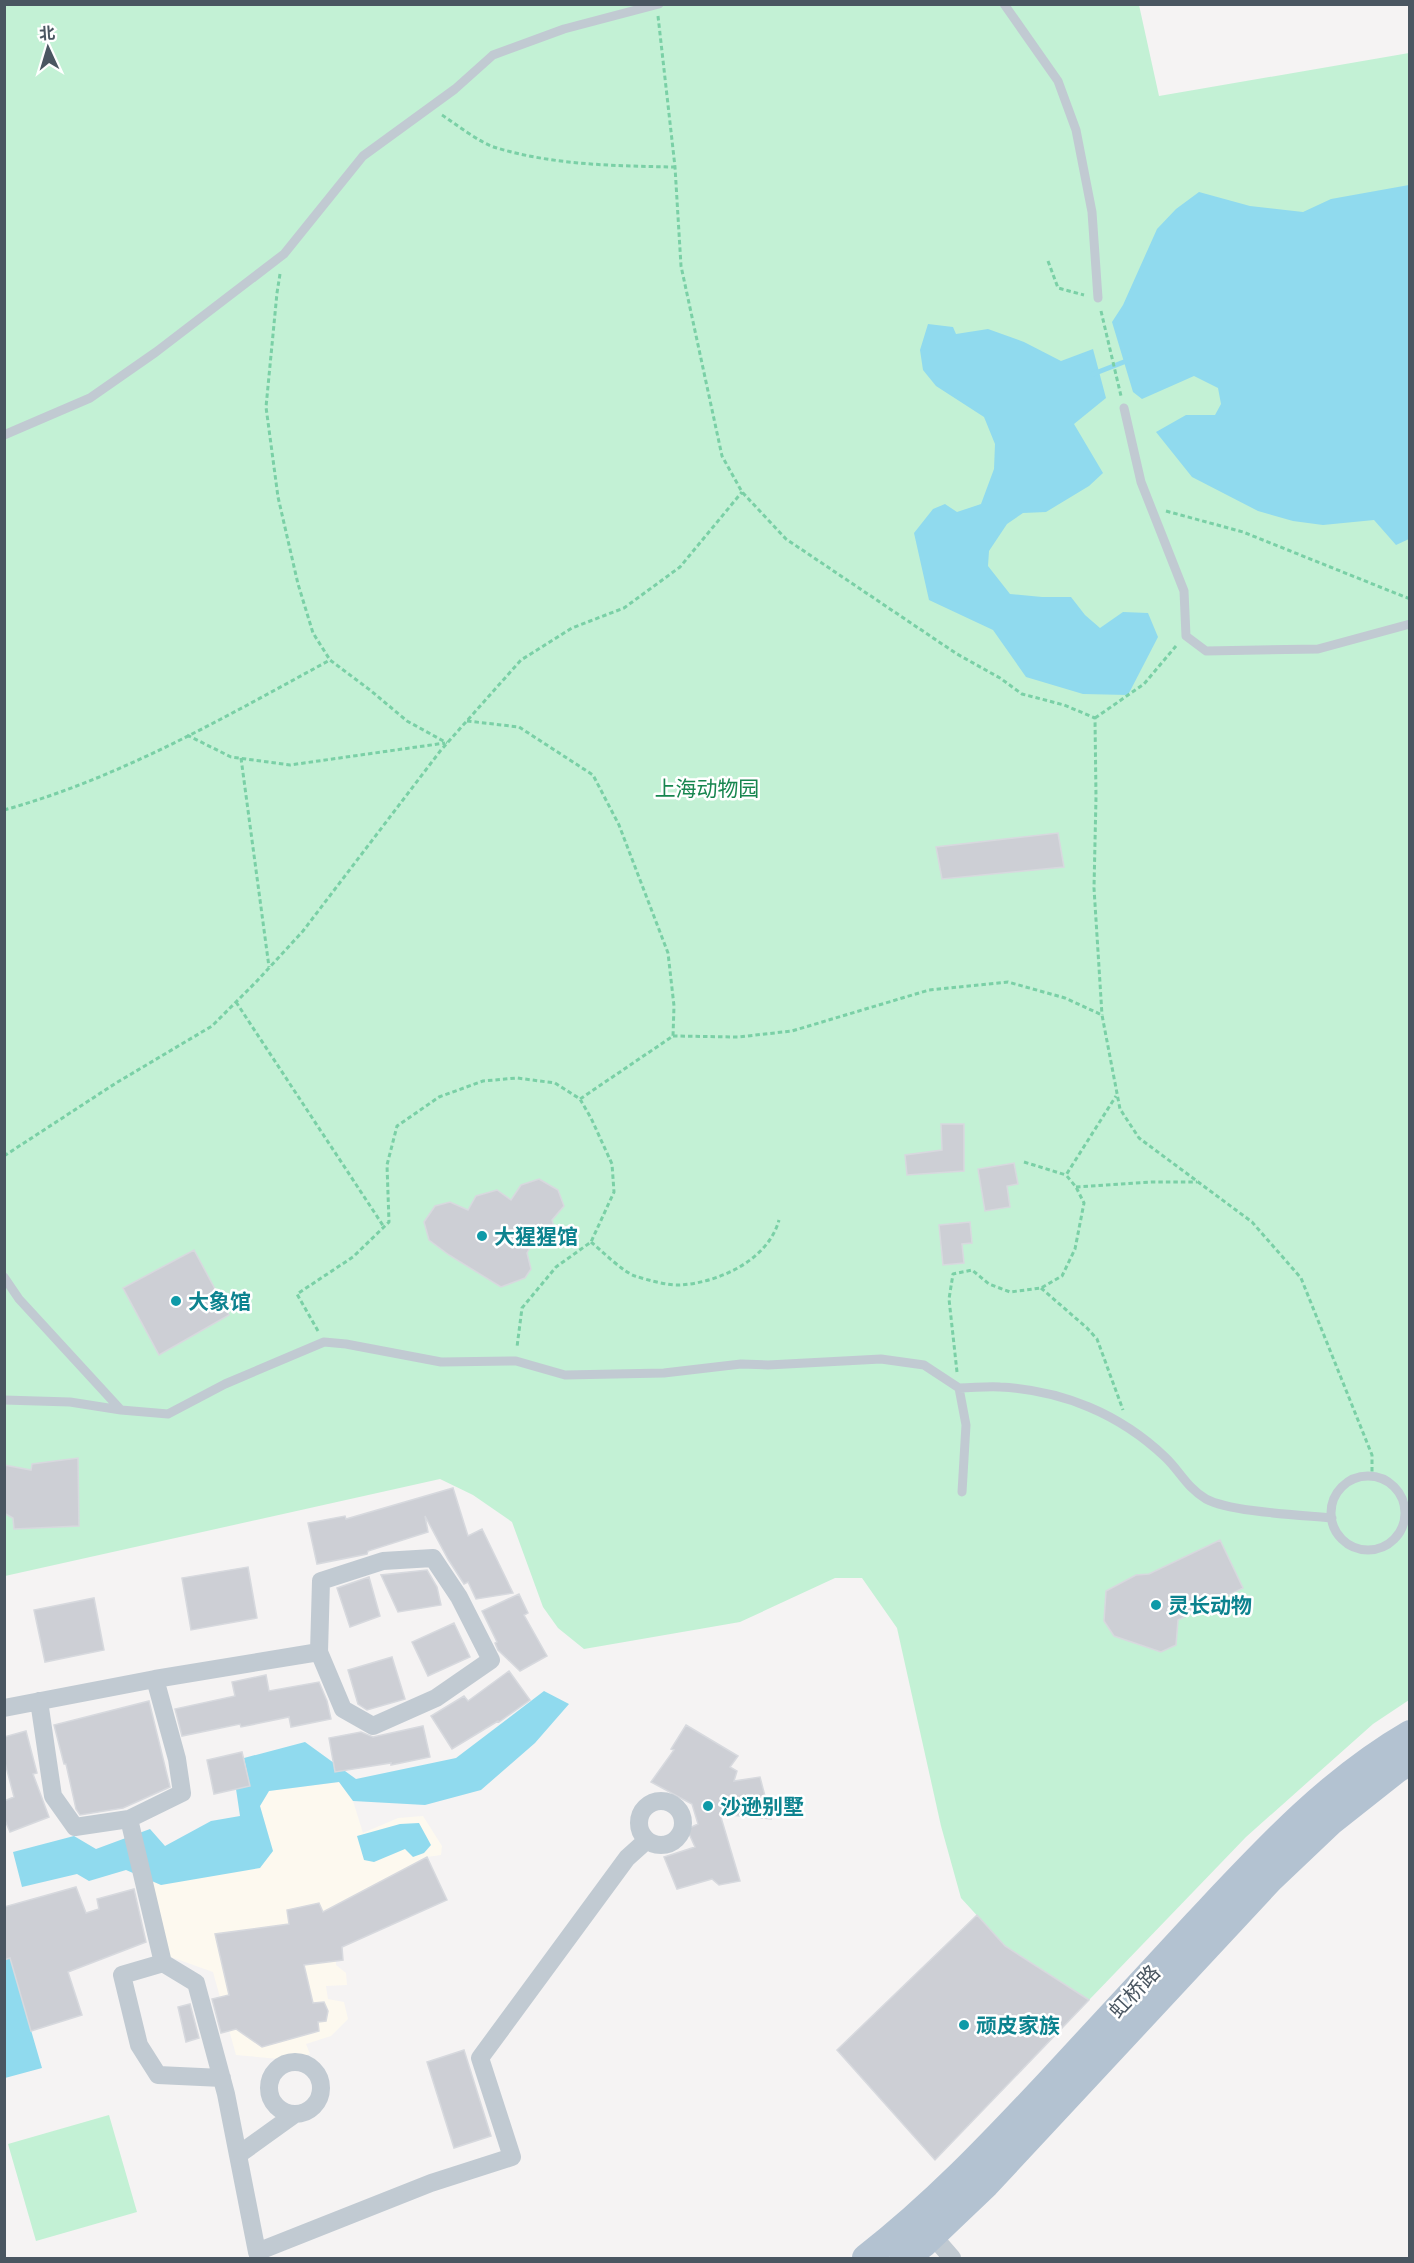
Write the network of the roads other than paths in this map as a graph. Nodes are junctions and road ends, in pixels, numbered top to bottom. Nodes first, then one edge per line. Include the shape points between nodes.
1 (1004, 4) edge
2 (658, 5) edge
3 (1098, 298) road end
4 (1124, 408) dead end
5 (4, 435) edge
6 (1410, 624) edge
7 (4, 1277) edge
8 (959, 1388) junction
9 (4, 1400) edge
10 (121, 1410) junction
11 (962, 1492) dead end
12 (1407, 1504) edge
13 (1332, 1518) junction
14 (319, 1652) junction
15 (155, 1679) junction
16 (39, 1701) junction
17 (4, 1708) edge
18 (1410, 1734) edge
19 (1410, 1761) edge
20 (129, 1819) junction
21 (647, 1840) dead end
22 (162, 1963) junction
23 (222, 2078) junction
24 (295, 2114) dead end
25 (238, 2155) junction
26 (932, 2235) junction
27 (258, 2255) edge
28 (866, 2259) edge
29 (904, 2259) edge
30 (952, 2259) edge

1 - 3 lane via 1058,81 1077,130 1092,212
2 - 5 lane via 564,29 493,55 455,89 363,156 284,254 90,398
4 - 6 lane via 1141,482 1184,591 1186,636 1206,651 1318,649
7 - 10 lane via 19,1299
8 - 10 lane via 924,1365 881,1359 566,1376 516,1361 441,1362 324,1342 225,1384 168,1414
8 - 11 lane via 966,1425
8 - 13 lane via 1000,1387 1052,1394 1086,1404 1127,1426 1165,1457 1206,1499 1231,1507
9 - 10 lane via 70,1402
12 - 13 lane via 1390,1483 1363,1476 1345,1484 1334,1499
12 - 13 lane via 1398,1535 1374,1549 1346,1542 1339,1536
14 - 14 street via 343,1709 373,1726 436,1698 491,1660 459,1597 433,1558 383,1561 321,1581
14 - 15 street
15 - 16 street
15 - 20 street via 182,1793
16 - 17 street
16 - 20 street via 53,1796 75,1827
18 - 28 main road, 虹桥路 via 1381,1751 1312,1805 969,2169
19 - 26 main road, 虹桥路 via 1330,1822 1271,1878 986,2184
20 - 22 street
21 - 27 street via 627,1858 480,2058 512,2157 431,2183
22 - 23 street via 196,1983
22 - 23 street via 123,1975 139,2045 158,2075
23 - 25 street
24 - 25 street
25 - 27 street
26 - 29 main road, 虹桥路
26 - 30 street

